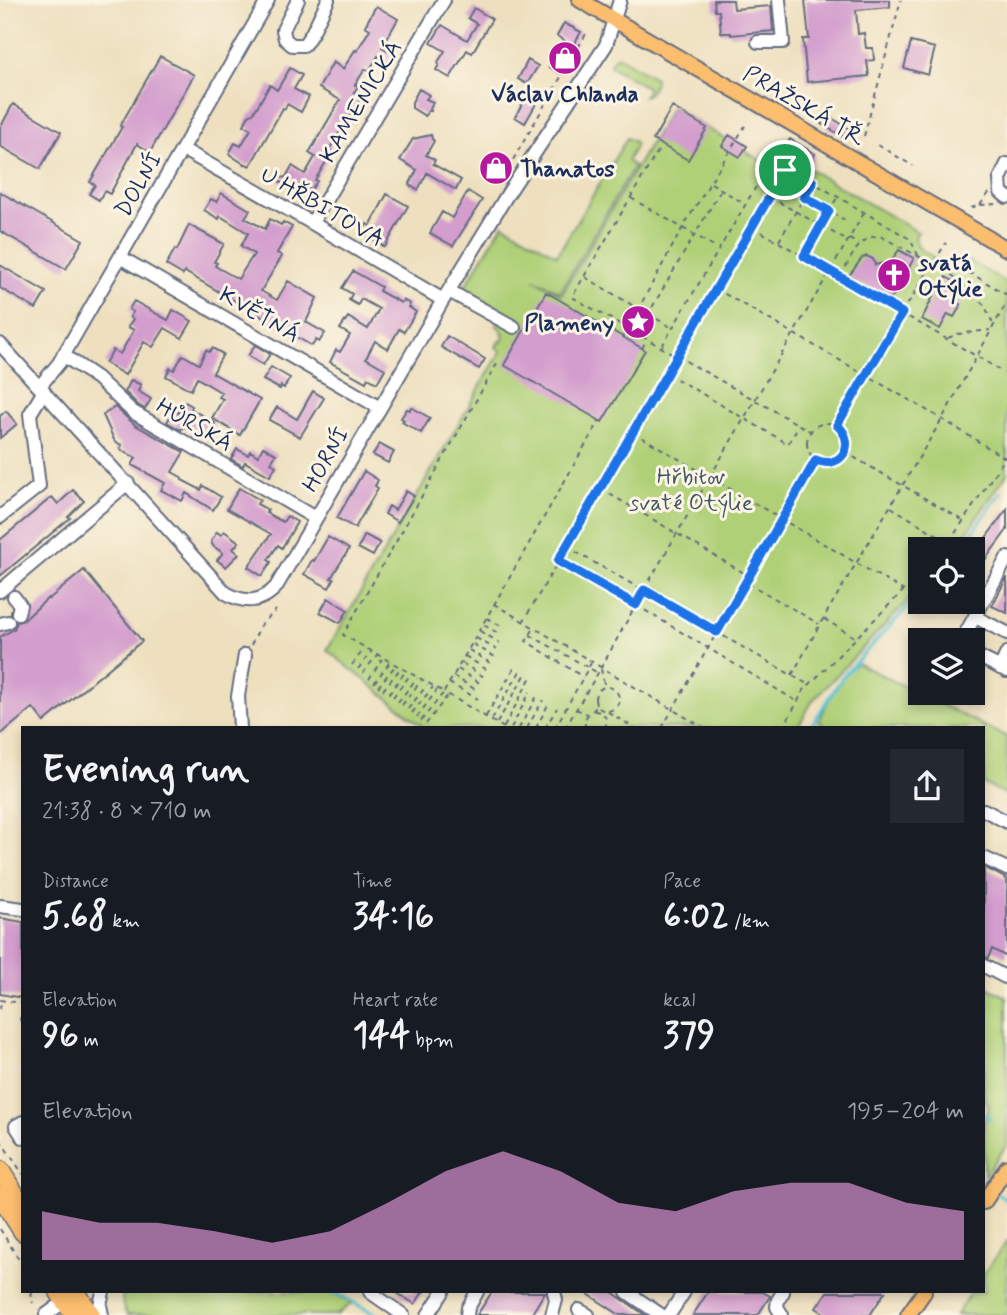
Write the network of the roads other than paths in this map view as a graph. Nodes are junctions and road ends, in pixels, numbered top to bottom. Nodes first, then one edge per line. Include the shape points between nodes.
1 (268, 0) edge
2 (298, 0) edge
3 (328, 0) edge
4 (444, 0) edge
5 (580, 0) edge
6 (620, 0) edge
7 (779, 0) edge
8 (614, 18) junction
9 (758, 42) dead end
10 (182, 149) junction
11 (1007, 164) edge
12 (1005, 201) edge
13 (312, 223) junction
14 (1007, 249) edge
15 (120, 257) junction
16 (446, 295) junction
17 (514, 327) dead end
18 (0, 344) edge
19 (63, 355) junction
20 (42, 389) junction
21 (380, 408) junction
22 (128, 483) junction
23 (0, 517) edge
24 (316, 518) junction
25 (1007, 558) edge
26 (0, 591) edge
27 (14, 597) dead end
28 (975, 617) junction
29 (9, 620) edge
30 (968, 628) edge
31 (1007, 633) edge
32 (1007, 653) edge
33 (245, 655) road end
34 (985, 660) edge
35 (1003, 669) edge
36 (240, 726) edge
37 (985, 811) edge
38 (1007, 822) edge
39 (985, 858) edge
40 (1007, 869) edge
41 (0, 906) edge
42 (21, 909) edge
43 (985, 967) edge
44 (1007, 978) edge
45 (1007, 1167) edge
46 (0, 1170) edge
47 (0, 1196) edge
48 (985, 1200) edge
49 (21, 1204) edge
50 (21, 1229) edge
51 (103, 1293) edge
52 (370, 1293) edge
53 (442, 1293) edge
54 (476, 1293) edge
55 (554, 1293) edge
56 (628, 1293) edge
57 (683, 1293) edge
58 (782, 1293) edge
59 (923, 1293) edge
60 (69, 1300) edge
61 (46, 1315) edge
62 (91, 1315) edge
63 (102, 1315) edge
64 (403, 1315) edge
65 (428, 1315) edge
66 (459, 1315) edge
67 (467, 1315) edge
68 (552, 1315) edge
69 (661, 1315) edge
70 (669, 1315) edge
71 (782, 1315) edge
72 (908, 1315) edge

1 - 10 street, DOLNÍ
2 - 3 street via 283,30 292,45 304,45
4 - 13 street, KAMENICKÁ
5 - 8 main road, PRAŽSKÁ TŘ.
6 - 8 street, HORNÍ
7 - 9 street via 783,42
8 - 14 main road, PRAŽSKÁ TŘ.
8 - 16 street, HORNÍ via 606,45
10 - 13 street, U HŘBITOVA
10 - 15 street, DOLNÍ
11 - 12 street via 1000,179
13 - 16 street, U HŘBITOVA
15 - 19 street, DOLNÍ
15 - 21 street, KVĚTNÁ
16 - 17 street, U HŘBITOVA
16 - 21 street, HORNÍ
18 - 20 street, HORNÍ
19 - 20 street, DOLNÍ
19 - 24 street, HŮRSKÁ via 97,378 132,412
20 - 22 street, HORNÍ
20 - 23 street, DOLNÍ via 30,414 39,486
21 - 24 street, HORNÍ
22 - 24 street, HORNÍ via 226,593 245,600 262,598 276,587
22 - 26 street
25 - 28 street
27 - 29 street via 20,605
28 - 30 street
28 - 31 street
32 - 35 street
33 - 36 street via 238,696
34 - 35 street
37 - 38 street
39 - 40 street
41 - 42 street
43 - 44 street
45 - 48 main road
46 - 49 highway
47 - 50 highway
51 - 63 street
52 - 64 street
53 - 65 street
54 - 67 street
55 - 68 street
56 - 69 street
57 - 70 street
58 - 71 street via 777,1307
59 - 72 main road
60 - 61 street
60 - 62 highway
66 - 67 street

